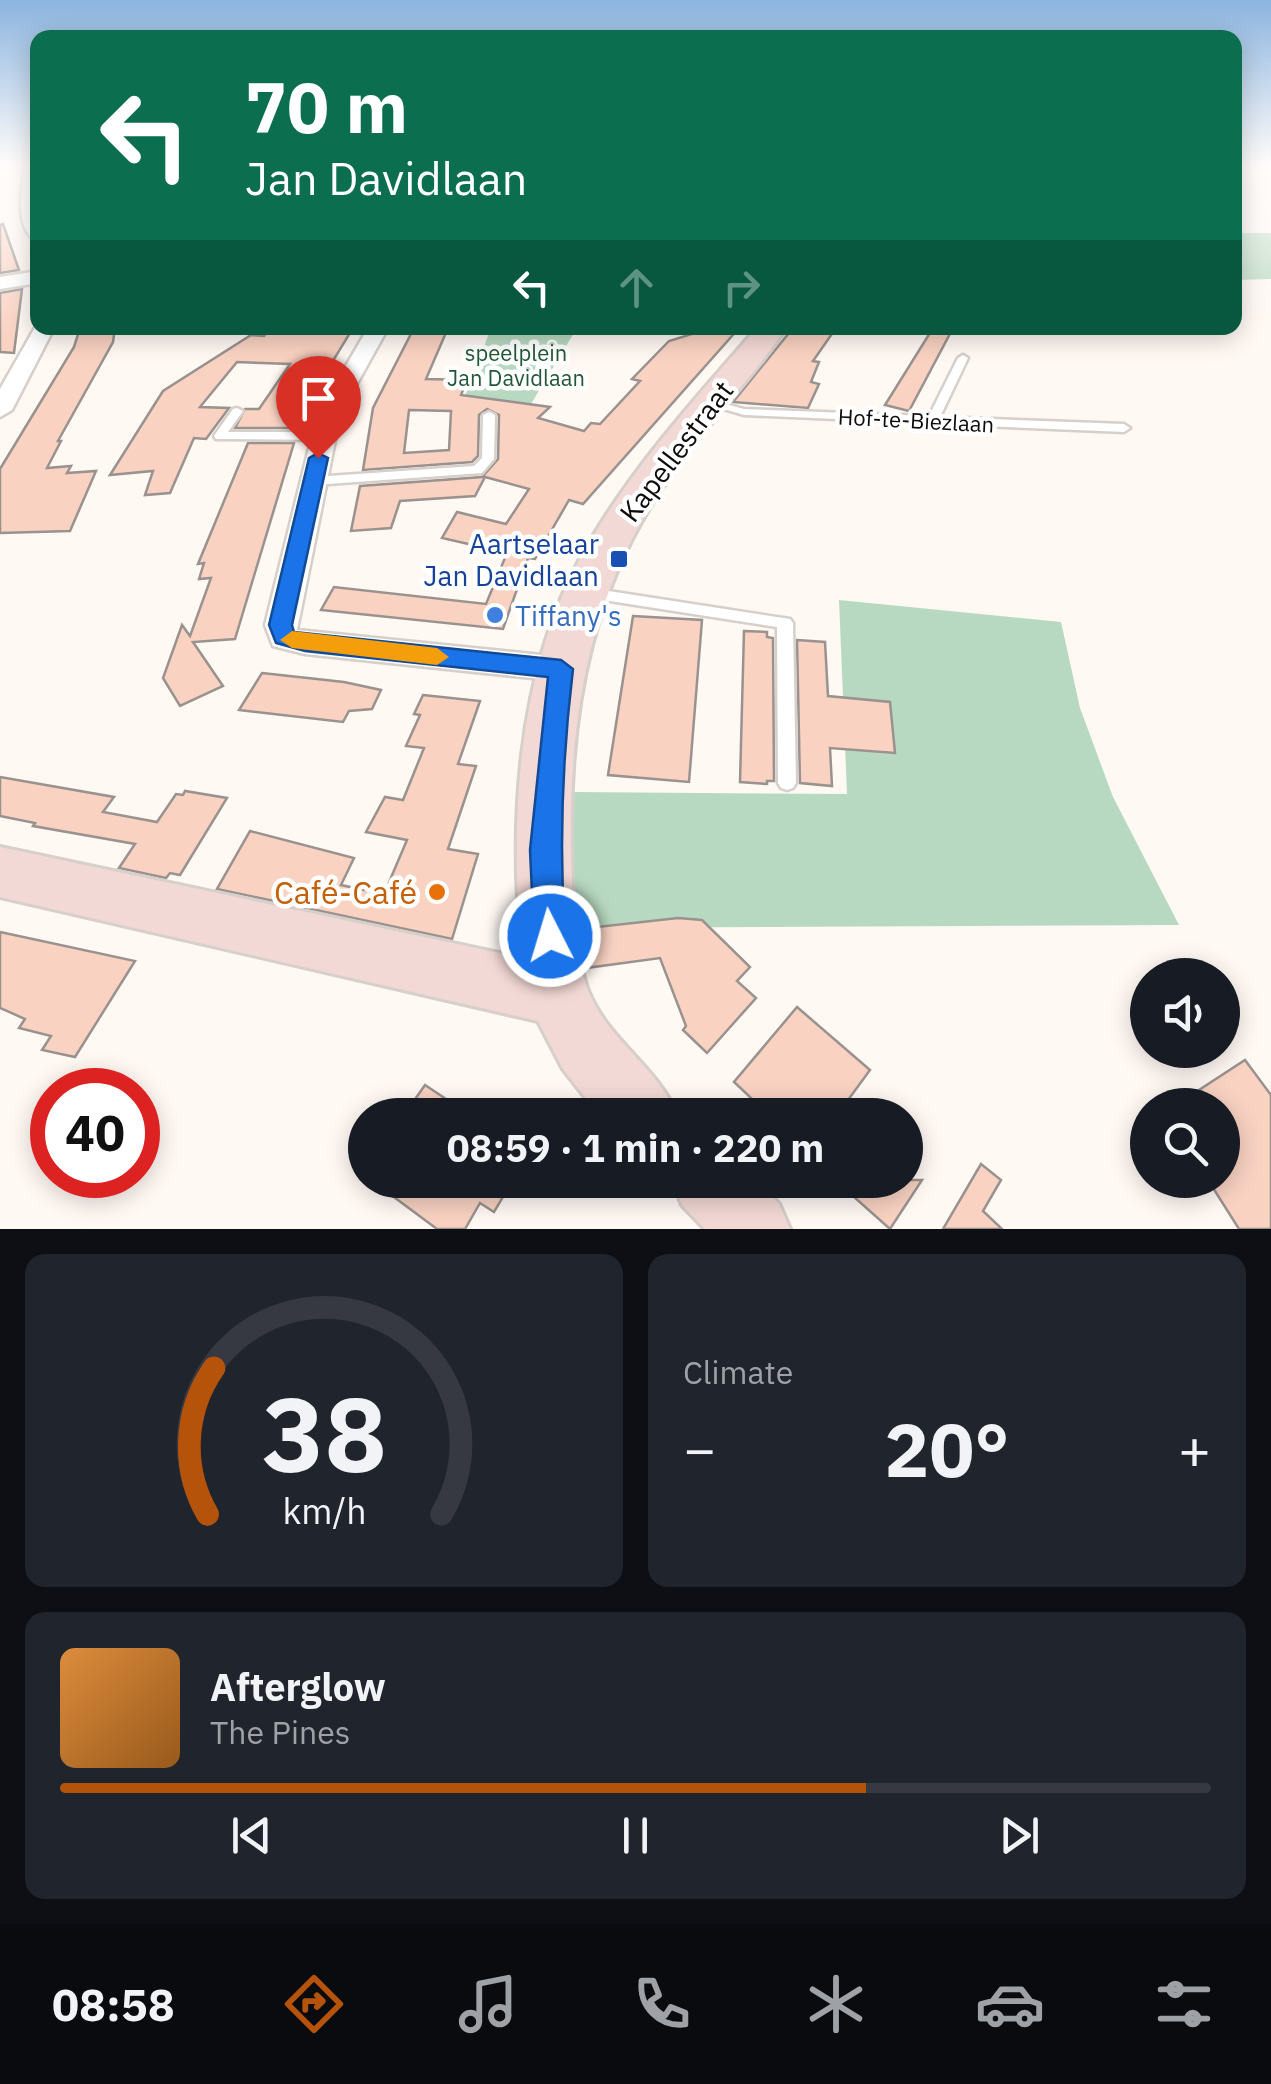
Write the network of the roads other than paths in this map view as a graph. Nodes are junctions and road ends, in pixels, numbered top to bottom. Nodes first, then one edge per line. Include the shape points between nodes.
1 (30, 278) edge
2 (0, 284) edge
3 (40, 335) edge
4 (374, 335) edge
5 (766, 335) edge
6 (964, 358) dead end
7 (710, 404) junction
8 (0, 410) edge
9 (238, 410) dead end
10 (489, 414) dead end
11 (932, 422) junction
12 (1124, 428) dead end
13 (324, 436) junction
14 (314, 481) junction
15 (585, 592) junction
16 (561, 669) junction
17 (788, 783) dead end
18 (0, 872) edge
19 (558, 995) junction
20 (628, 1098) edge
21 (724, 1198) edge
22 (754, 1229) edge

1 - 2 street
3 - 8 street
4 - 13 street
5 - 7 street, Kapellestraat
6 - 11 lane
7 - 11 lane, Hof-te-Biezlaan via 744,412
7 - 15 street, Kapellestraat via 630,505
9 - 13 lane via 220,436
10 - 14 lane via 488,459 478,470
11 - 12 lane, Hof-te-Biezlaan
13 - 14 street
14 - 16 street via 280,625 284,638
15 - 16 street, Kapellestraat
15 - 17 lane via 786,623
16 - 19 street, Kapellestraat via 544,850
18 - 19 street
19 - 20 street, Kapellestraat via 576,1034
21 - 22 street

